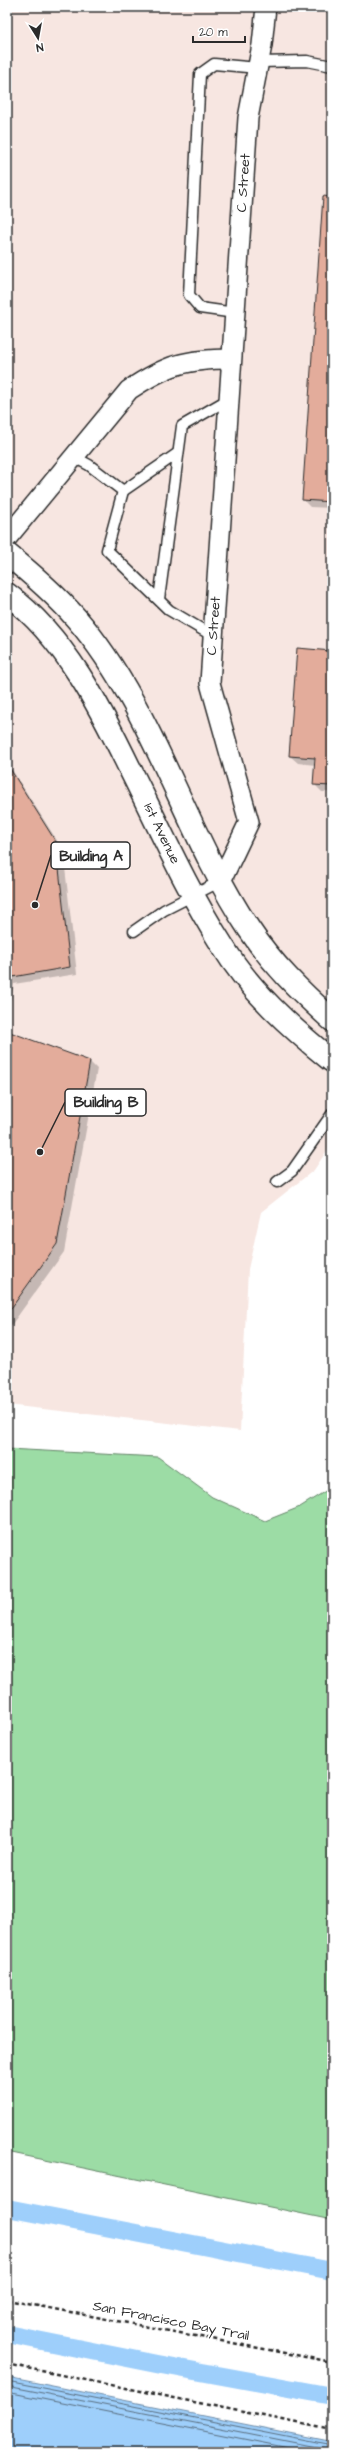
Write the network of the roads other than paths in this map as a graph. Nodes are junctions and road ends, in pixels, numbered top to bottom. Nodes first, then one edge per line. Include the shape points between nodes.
1 (266, 7) edge
2 (258, 65) junction
3 (332, 66) edge
4 (235, 313) junction
5 (231, 359) junction
6 (229, 399) junction
7 (178, 453) junction
8 (74, 457) junction
9 (122, 491) junction
10 (7, 538) edge
11 (7, 554) edge
12 (7, 594) edge
13 (159, 599) junction
14 (213, 636) junction
15 (221, 880) junction
16 (193, 895) junction
17 (134, 931) dead end
18 (332, 1020) edge
19 (332, 1061) edge
20 (332, 1114) edge
21 (277, 1182) dead end

1 - 2 street, C Street
2 - 3 lane via 307,61
2 - 4 street, C Street via 248,118
2 - 4 lane via 214,64 200,74 189,296 200,308
4 - 5 street, C Street
5 - 6 street, C Street
5 - 8 street via 182,363 155,372 129,390
6 - 7 lane via 182,426
6 - 14 street, C Street
7 - 9 lane
7 - 13 lane
8 - 9 lane via 89,465
8 - 10 street
9 - 13 lane via 108,550
11 - 15 street via 38,578 76,618 105,658 133,702
12 - 16 street, 1st Avenue via 52,638 105,717
13 - 14 lane via 169,610
14 - 15 street, C Street via 210,684 249,822
15 - 16 lane
15 - 18 street via 249,929 279,969
16 - 17 lane via 164,910
16 - 19 street, 1st Avenue via 222,946 255,990
20 - 21 lane via 292,1172

